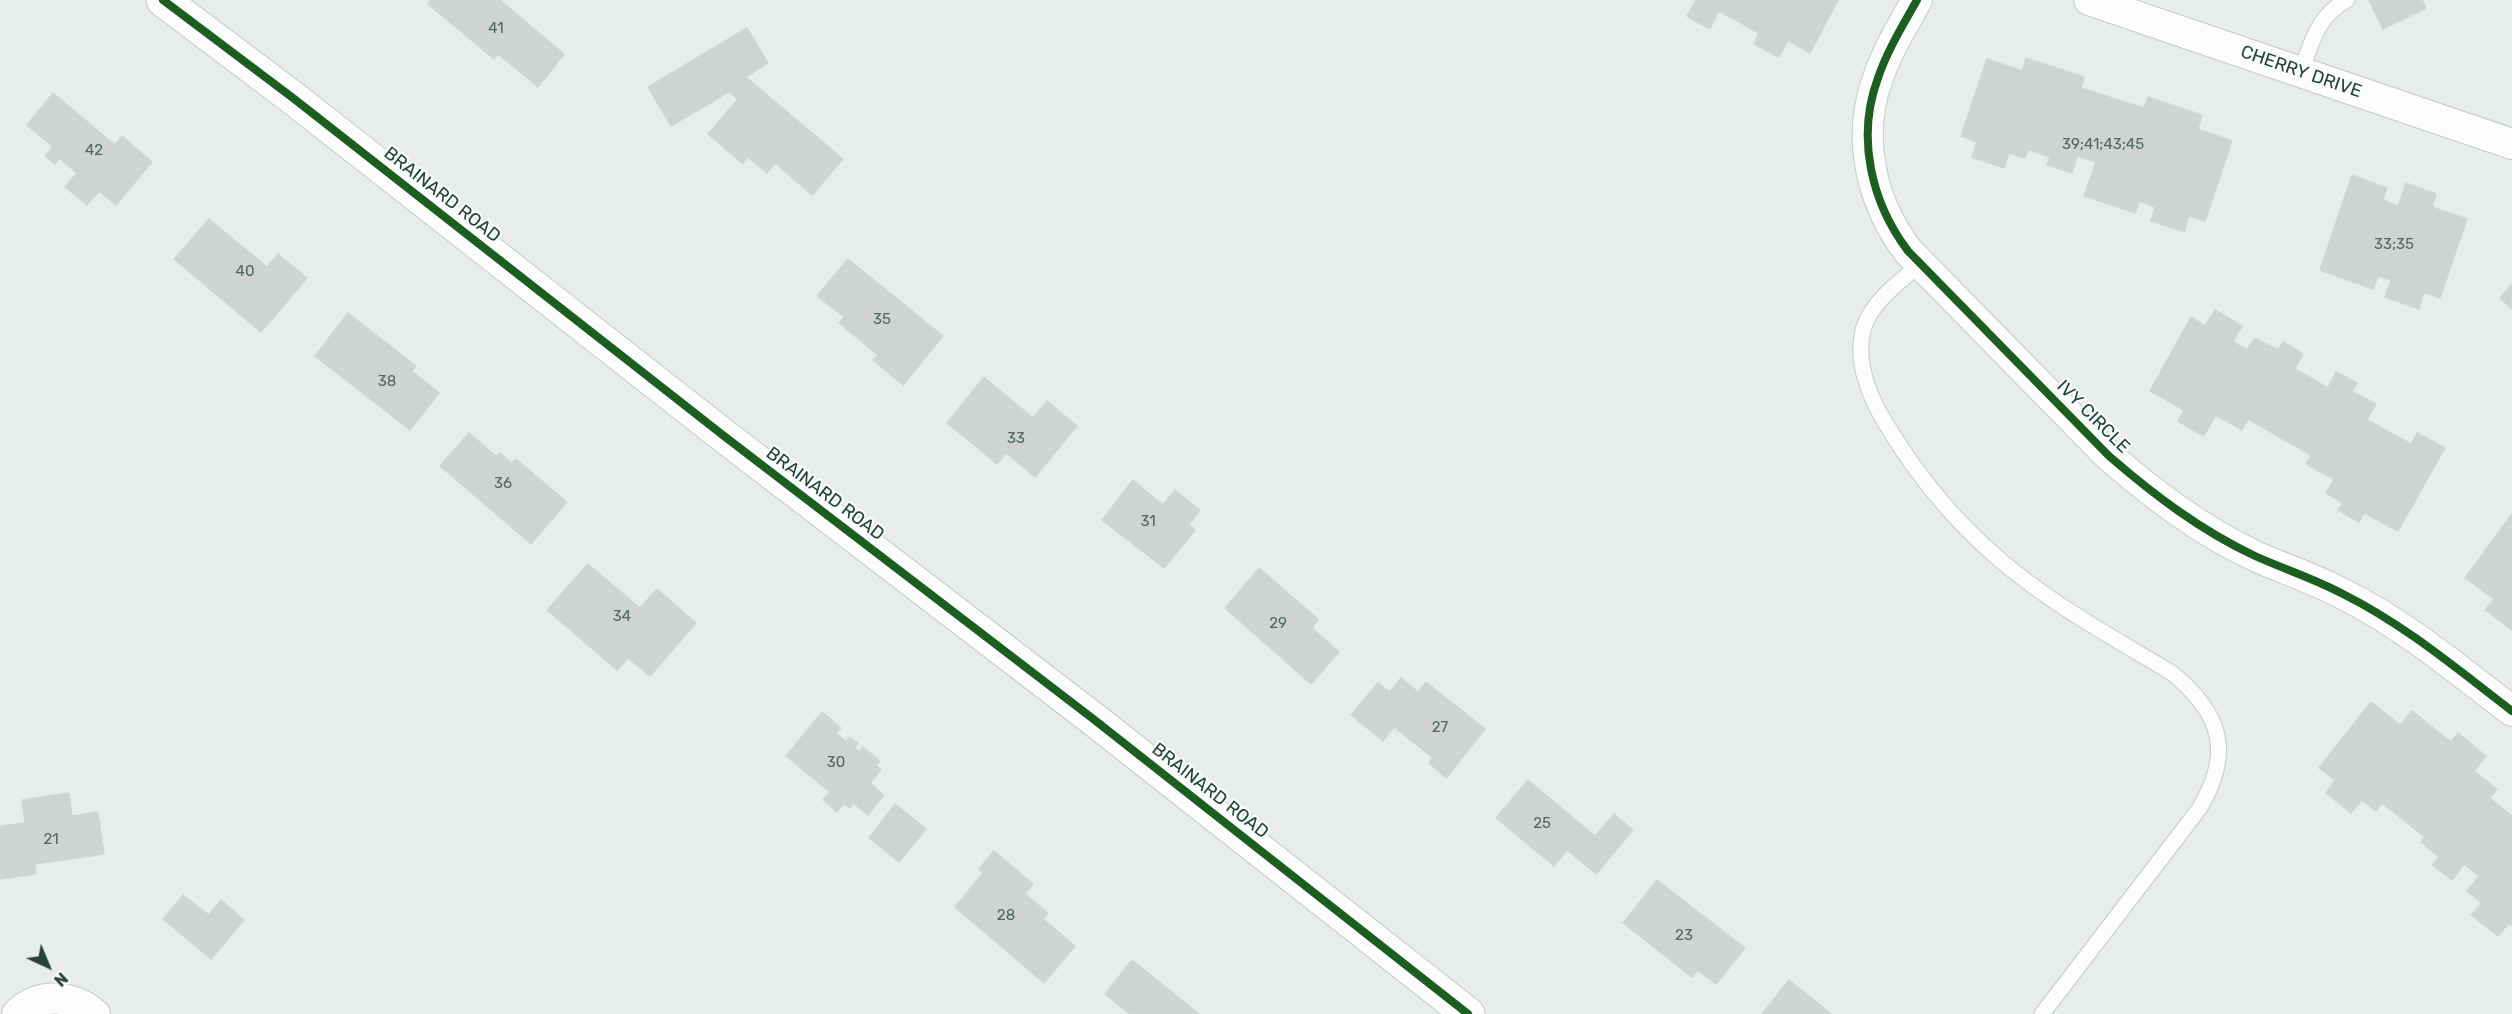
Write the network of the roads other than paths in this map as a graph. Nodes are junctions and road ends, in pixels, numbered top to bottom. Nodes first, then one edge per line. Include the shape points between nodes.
1 (163, 0) edge
2 (1917, 0) edge
3 (2089, 0) edge
4 (2347, 0) edge
5 (2301, 72) junction
6 (2512, 144) edge
7 (1920, 264) junction
8 (2512, 711) edge
9 (17, 1014) edge
10 (95, 1014) edge
11 (1468, 1014) edge
12 (2042, 1014) edge

1 - 11 street, BRAINARD ROAD via 1092,717
2 - 7 street, IVY CIRCLE via 1878,77 1868,131 1870,168 1881,203 1897,236
3 - 5 street, CHERRY DRIVE
4 - 5 lane via 2321,21
5 - 6 street, CHERRY DRIVE
7 - 8 street, IVY CIRCLE via 2109,456 2178,512 2216,536 2343,593 2386,618
7 - 12 lane via 1875,308 1865,324 1862,342 1861,360 1867,384 1906,458 1978,540 2025,580 2188,686 2212,720 2220,742 2212,789 2199,809
9 - 10 street via 39,1001 58,998

